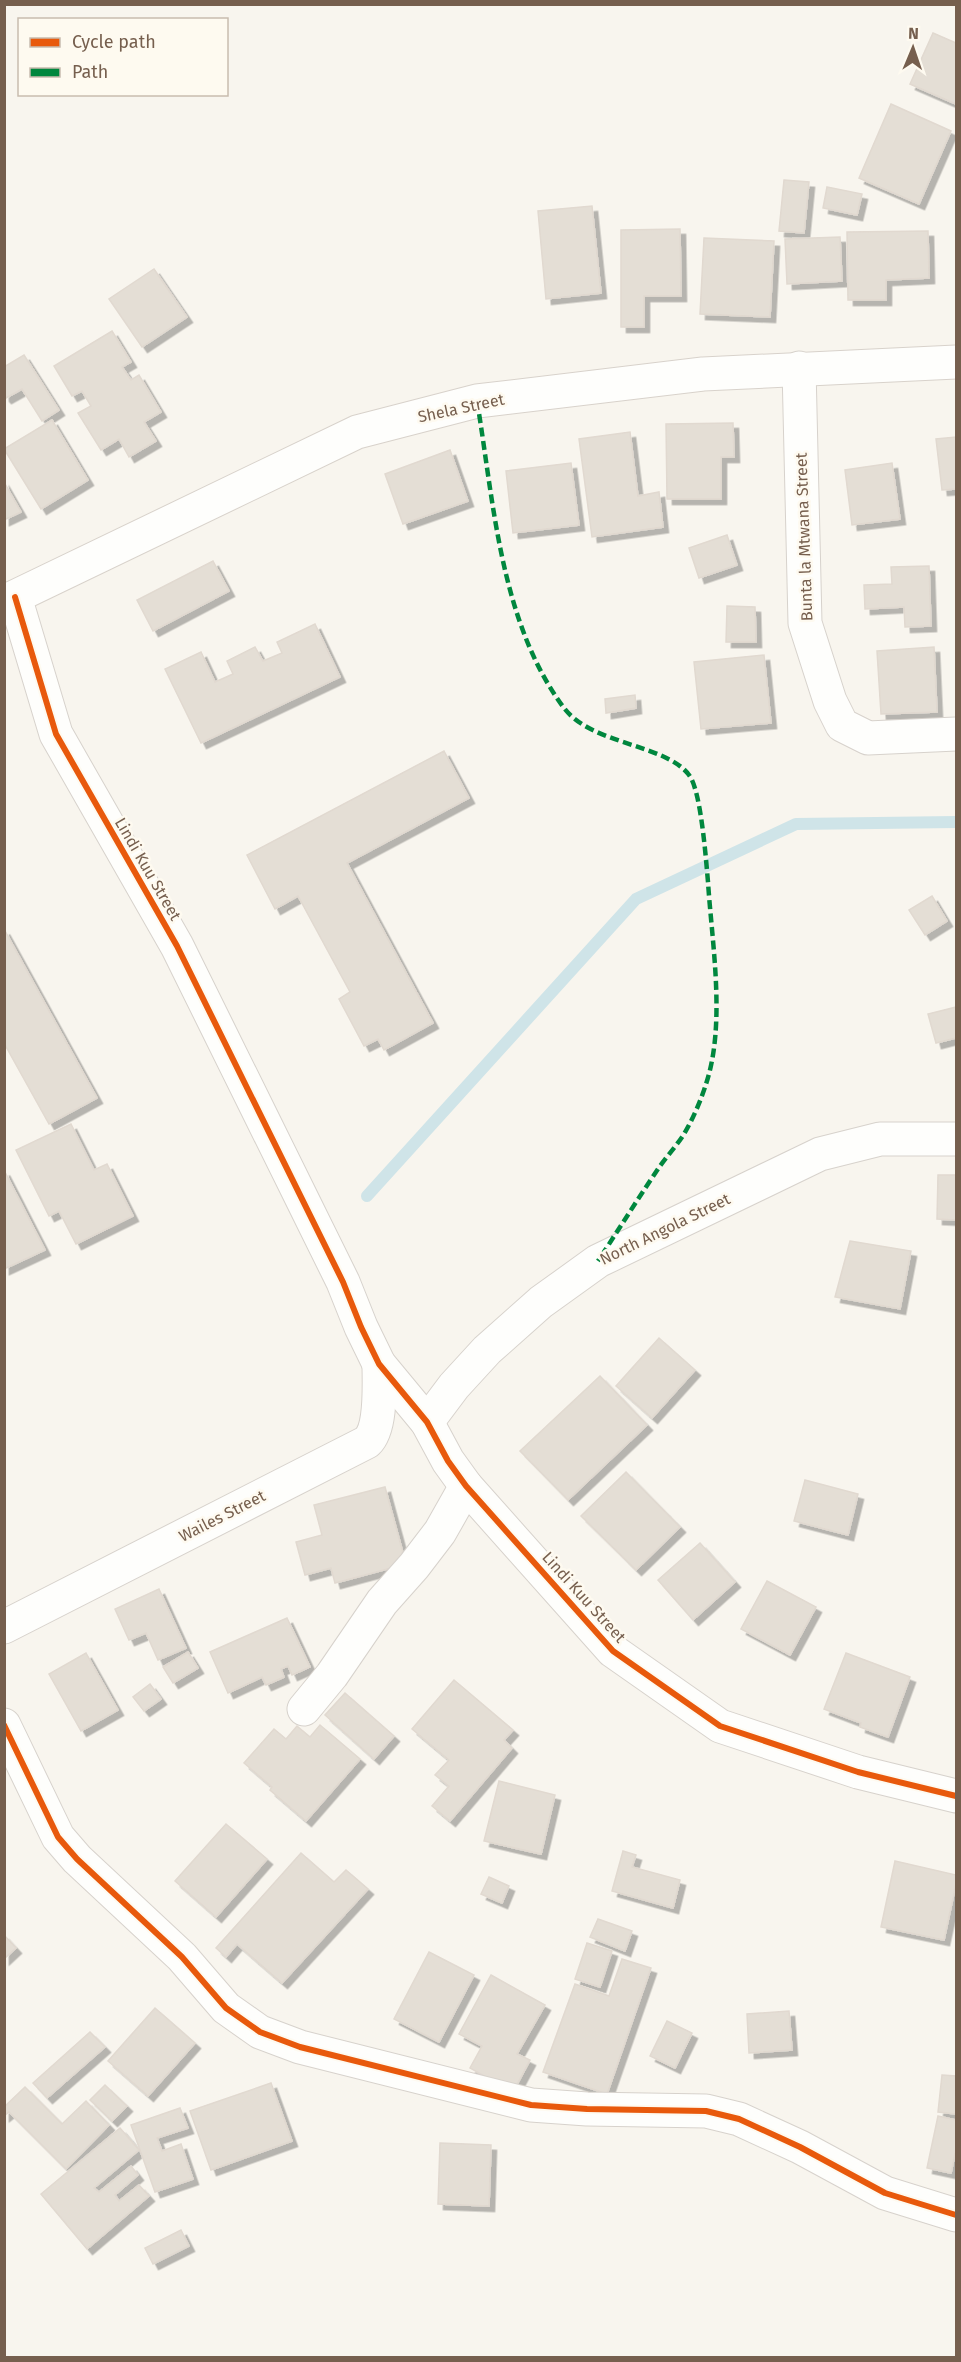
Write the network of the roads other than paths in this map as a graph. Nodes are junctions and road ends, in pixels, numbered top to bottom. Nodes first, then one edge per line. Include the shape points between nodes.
1 (957, 362) edge
2 (799, 368) junction
3 (10, 600) edge
4 (957, 734) edge
5 (957, 1139) edge
6 (380, 1364) junction
7 (427, 1422) junction
8 (466, 1486) junction
9 (4, 1627) edge
10 (304, 1709) dead end
11 (4, 1725) edge
12 (957, 1797) edge
13 (957, 2215) edge

1 - 2 street, Shela Street
2 - 3 street, Shela Street via 703,374 477,401 357,432
2 - 4 street, Bunta la Mtwana Street via 805,623 830,700 842,725 868,738
3 - 6 street, Lindi Kuu Street via 56,734 177,946
5 - 7 street, North Angola Street via 880,1139 820,1155 598,1261 541,1302 487,1350
6 - 7 street, Lindi Kuu Street
6 - 9 street, Wailes Street via 376,1425 367,1442
7 - 8 street, Lindi Kuu Street
8 - 10 street via 440,1532 382,1602
8 - 12 street, Lindi Kuu Street via 613,1651 720,1726 858,1772
11 - 13 street via 58,1837 182,1957 226,2008 260,2032 300,2047 531,2104 706,2111 739,2119 801,2147 885,2193

